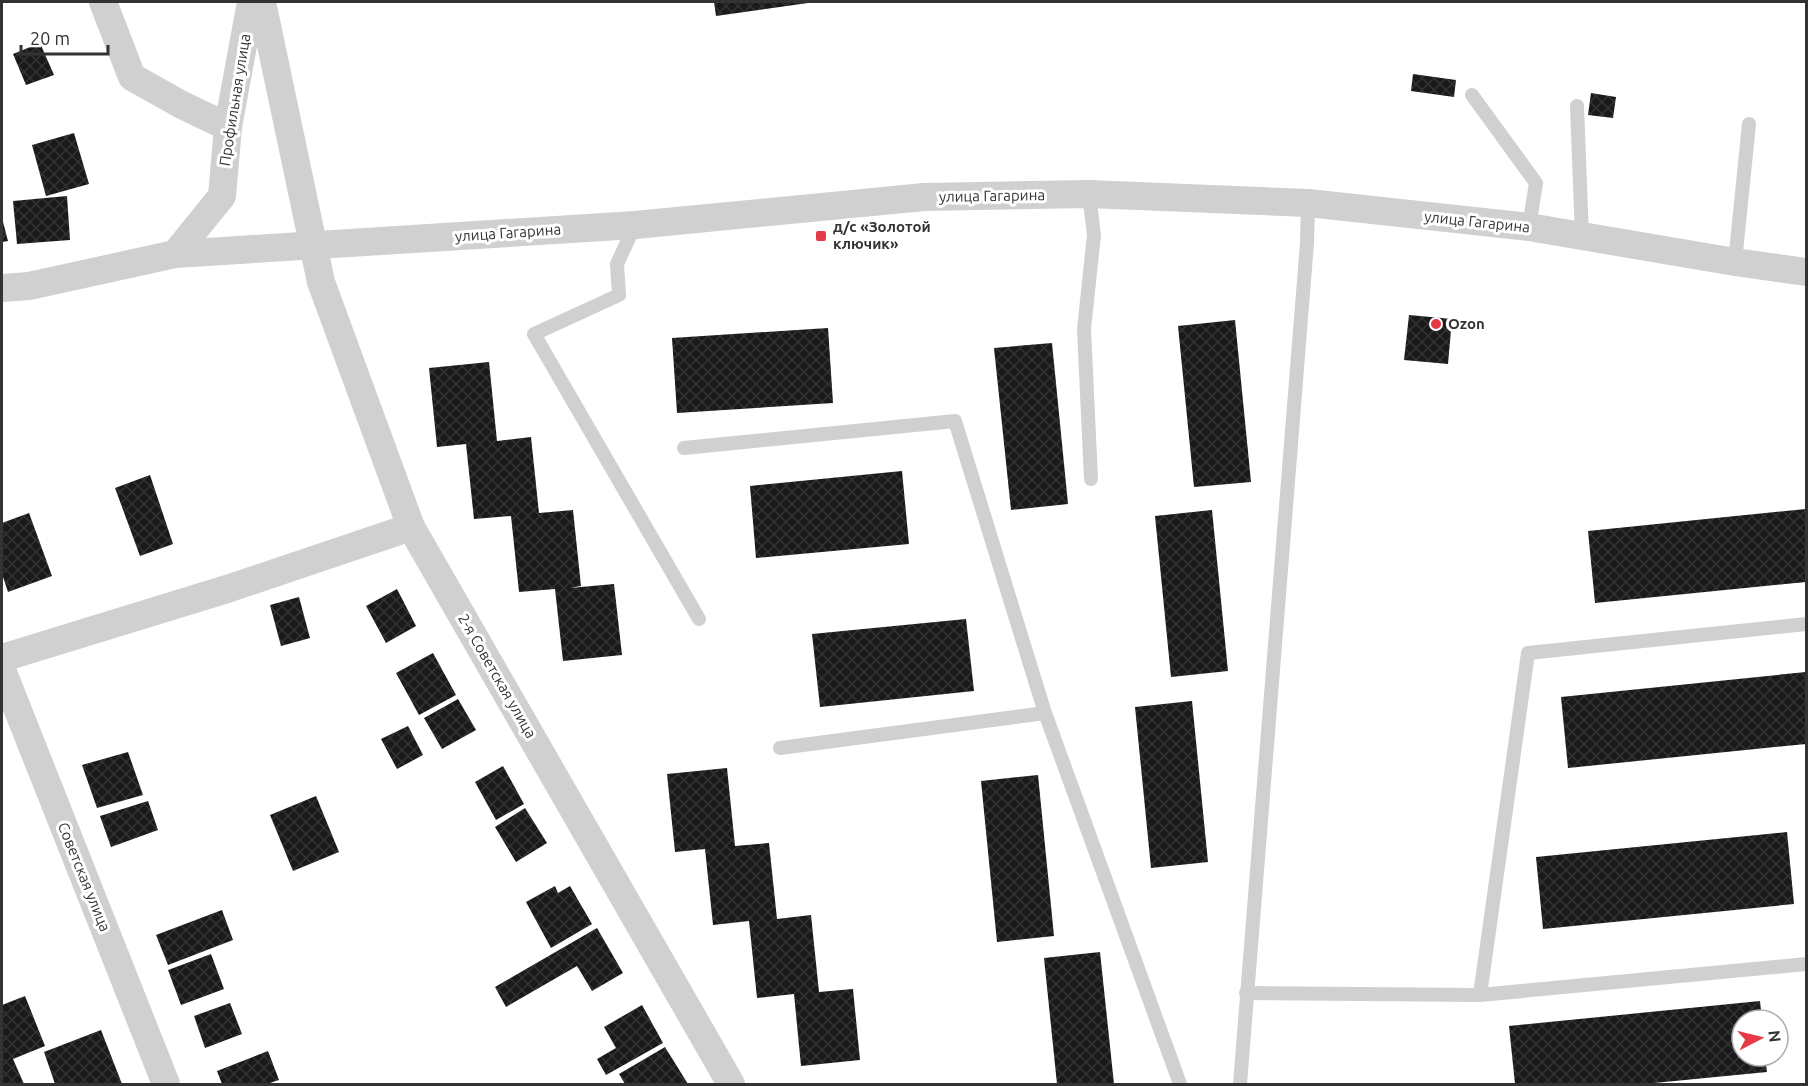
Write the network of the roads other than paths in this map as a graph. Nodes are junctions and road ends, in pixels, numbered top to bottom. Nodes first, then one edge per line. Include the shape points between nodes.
1 (103, 2) edge
2 (251, 2) edge
3 (262, 2) edge
4 (1472, 95) dead end
5 (1577, 106) dead end
6 (1749, 124) dead end
7 (228, 127) junction
8 (1089, 194) junction
9 (1308, 203) junction
10 (635, 225) junction
11 (1530, 227) junction
12 (1582, 237) junction
13 (314, 245) junction
14 (175, 254) junction
15 (1735, 262) junction
16 (1806, 272) edge
17 (2, 288) edge
18 (684, 448) dead end
19 (1090, 479) dead end
20 (411, 527) junction
21 (699, 619) dead end
22 (1806, 624) edge
23 (2, 658) edge
24 (2, 670) edge
25 (1045, 713) junction
26 (780, 748) dead end
27 (1806, 964) edge
28 (1246, 993) junction
29 (1480, 995) junction
30 (166, 1084) edge
31 (731, 1084) edge
32 (1180, 1084) edge
33 (1240, 1084) edge

1 - 7 street via 132,77
2 - 7 street, Профильная улица
3 - 13 street, 2-я Советская улица
4 - 11 lane via 1536,183
5 - 12 lane
6 - 15 lane
7 - 14 street, Профильная улица via 222,196
8 - 9 street, улица Гагарина
8 - 10 street, улица Гагарина via 924,197
8 - 19 lane via 1094,235 1084,329
9 - 11 street, улица Гагарина
9 - 28 lane
10 - 13 street, улица Гагарина
10 - 21 lane via 617,264 619,295 534,334
11 - 12 street, улица Гагарина
12 - 15 street, улица Гагарина
13 - 14 street, улица Гагарина
13 - 20 street, 2-я Советская улица via 321,282
14 - 17 street, улица Гагарина via 29,286
15 - 16 street, улица Гагарина
18 - 25 lane via 955,421
20 - 23 street
20 - 31 street, 2-я Советская улица
22 - 29 lane via 1528,653
24 - 30 street, Советская улица
25 - 26 lane
25 - 32 lane
27 - 29 lane
28 - 29 lane
28 - 33 lane

